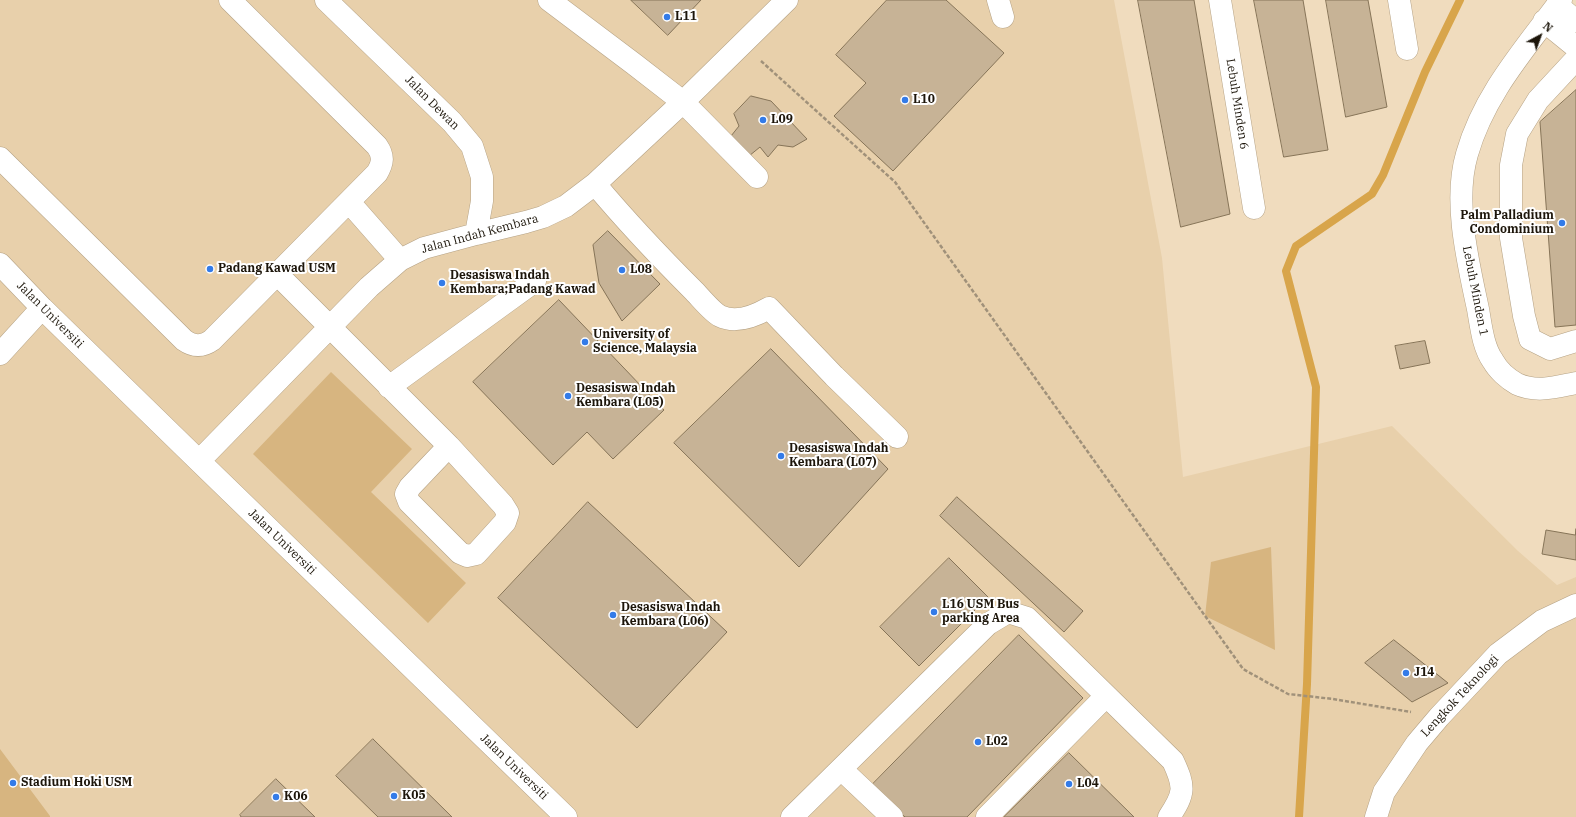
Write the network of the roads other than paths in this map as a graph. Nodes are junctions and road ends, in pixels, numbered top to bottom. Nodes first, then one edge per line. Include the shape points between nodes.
1 (230, 0) edge
2 (326, 0) edge
3 (549, 0) edge
4 (788, 0) edge
5 (1220, 0) edge
6 (1399, 0) edge
7 (1554, 9) edge
8 (1576, 21) edge
9 (1576, 47) edge
10 (1407, 49) dead end
11 (1576, 59) edge
12 (683, 102) junction
13 (0, 158) edge
14 (757, 177) dead end
15 (595, 184) junction
16 (349, 202) junction
17 (1254, 208) dead end
18 (476, 234) junction
19 (400, 260) junction
20 (0, 264) edge
21 (277, 274) junction
22 (536, 281) dead end
23 (42, 308) junction
24 (329, 327) junction
25 (1576, 341) edge
26 (0, 354) edge
27 (1576, 383) edge
28 (389, 386) junction
29 (897, 437) dead end
30 (449, 446) junction
31 (199, 461) junction
32 (1576, 604) edge
33 (1106, 696) junction
34 (841, 769) junction
35 (566, 817) edge
36 (792, 817) edge
37 (892, 817) edge
38 (987, 817) edge
39 (1169, 817) edge
40 (1376, 817) edge

1 - 16 street via 381,152 383,160 378,173
2 - 18 street, Jalan Dewan via 452,122 472,146 482,177 482,202
3 - 12 street
4 - 12 street, Jalan Indah Kembara
5 - 17 street, Lebuh Minden 6
6 - 10 street
7 - 8 street
7 - 9 street
7 - 27 street, Lebuh Minden 1 via 1498,84 1482,113 1462,170 1462,210 1484,338 1492,361 1503,374 1516,383 1531,388 1544,389
11 - 25 street via 1538,100 1517,134 1511,165 1511,238 1530,339 1550,349
12 - 14 street
12 - 15 street, Jalan Indah Kembara
13 - 21 street via 190,345 206,345
15 - 18 street, Jalan Indah Kembara via 566,206 543,217
15 - 29 street via 663,261 719,316 732,319 745,317 769,308
16 - 19 street
16 - 21 street
18 - 19 street, Jalan Indah Kembara via 424,248
19 - 24 street, Jalan Indah Kembara
20 - 23 street, Jalan Universiti
21 - 24 street
22 - 28 street
23 - 26 street
23 - 31 street, Jalan Universiti
24 - 28 street
24 - 31 street, Jalan Indah Kembara
28 - 30 street
30 - 30 street via 508,513 505,522 476,554 467,556 460,553 408,502 406,494
31 - 35 street, Jalan Universiti
32 - 40 street, Lengkok Teknologi via 1542,621 1498,654 1417,743 1384,792
33 - 34 street via 1027,618 1008,612 988,624
33 - 38 street
33 - 39 street via 1173,761 1182,780 1180,800
34 - 36 street
34 - 37 street

